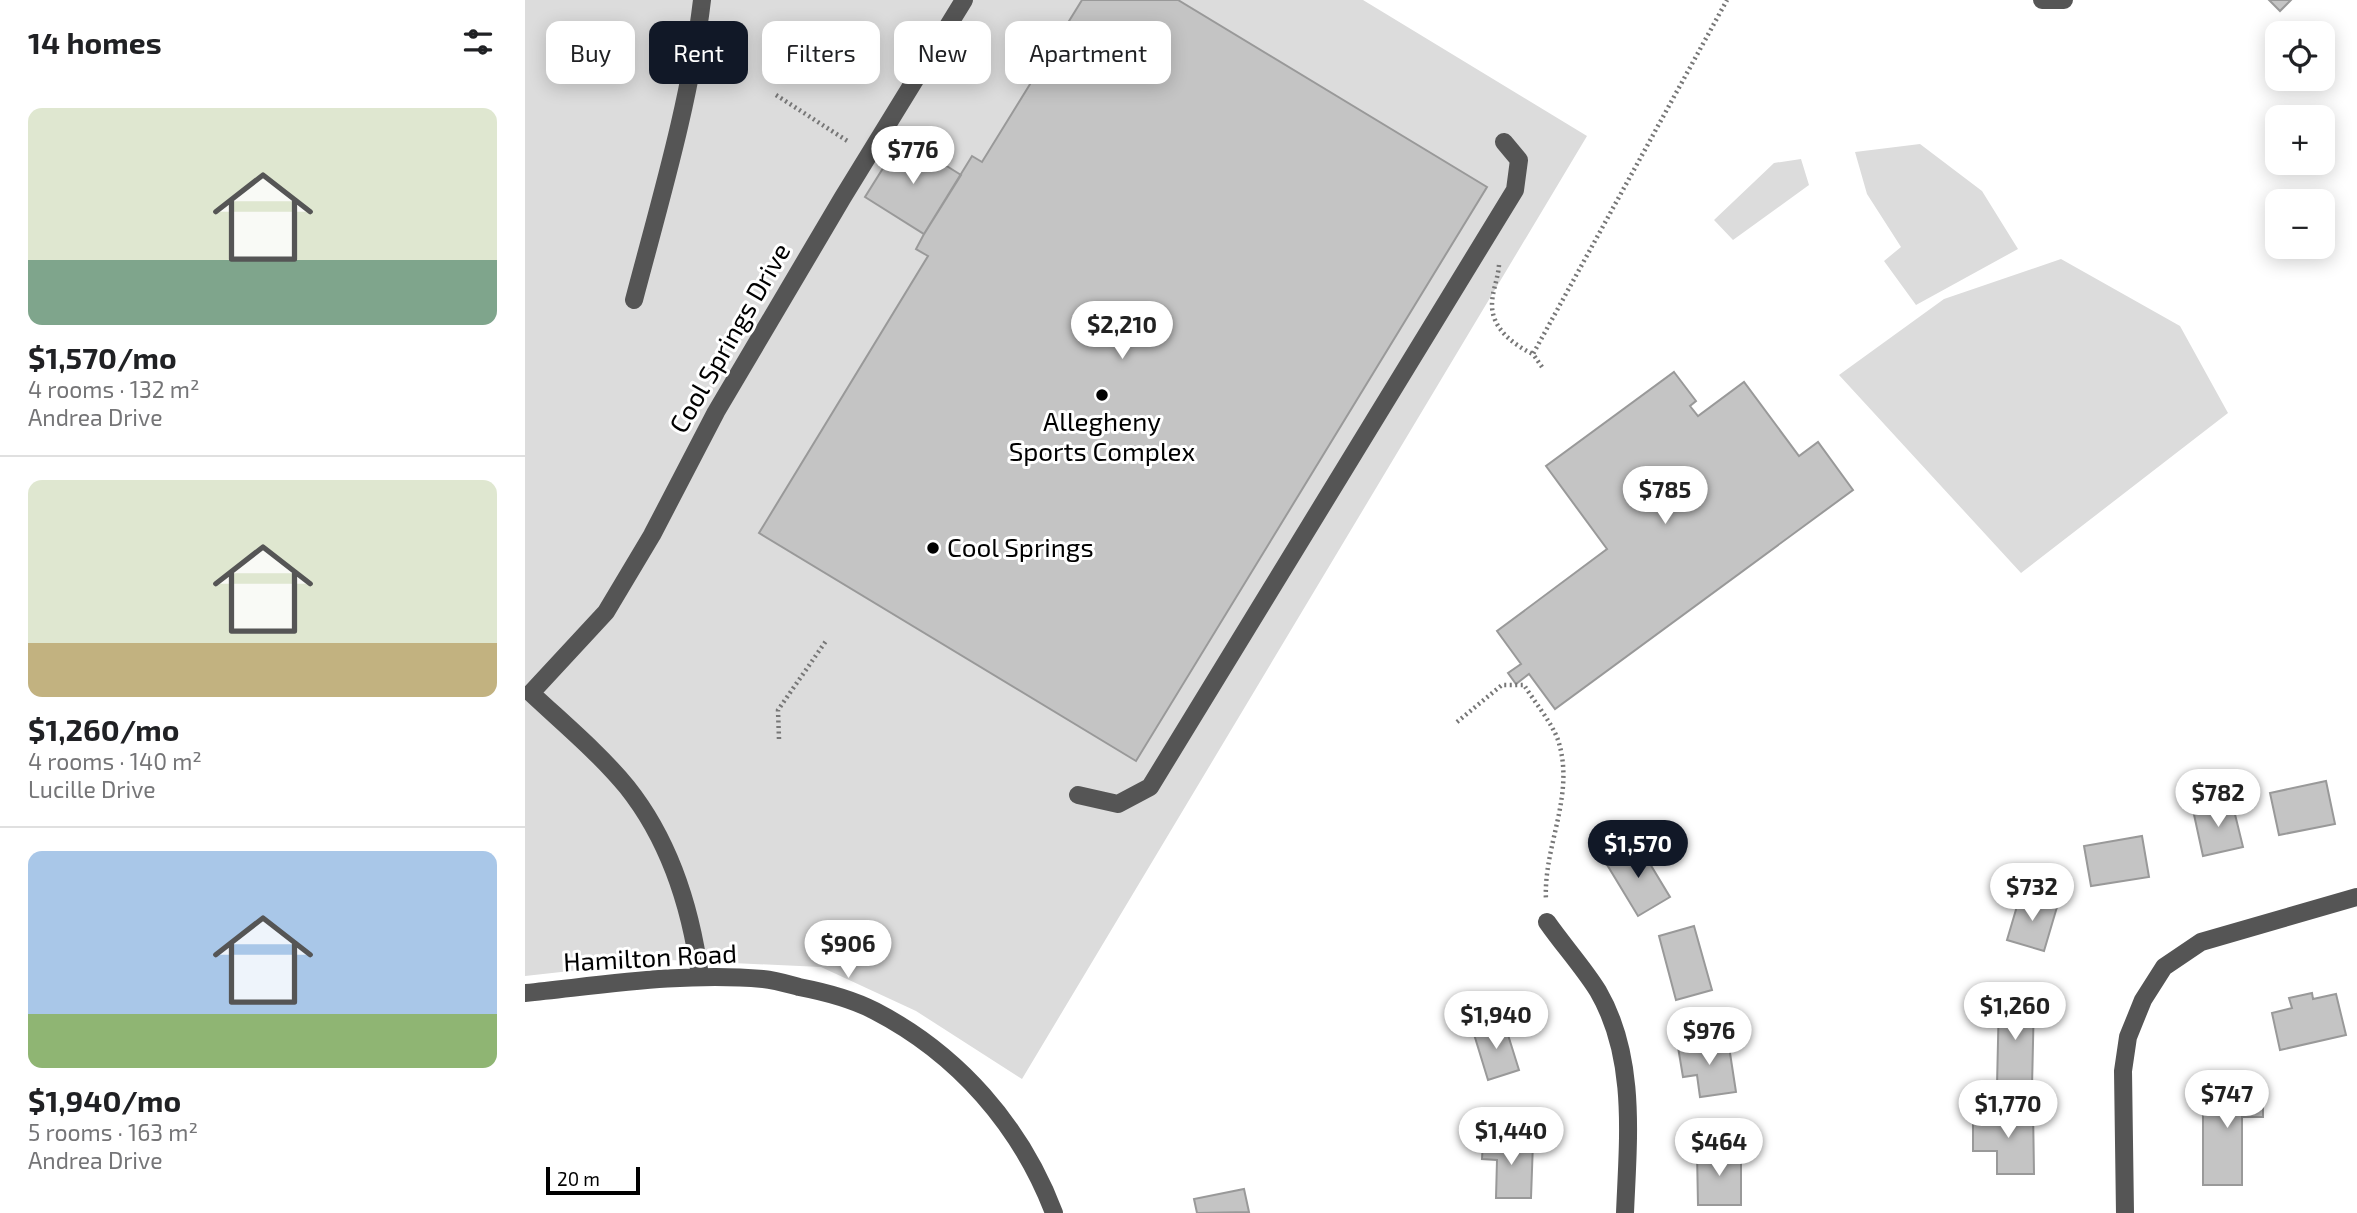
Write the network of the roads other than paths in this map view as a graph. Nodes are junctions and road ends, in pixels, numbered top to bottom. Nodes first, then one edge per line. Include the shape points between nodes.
1 (702, 0) edge
2 (964, 0) edge
3 (2042, 0) edge
4 (2064, 0) edge
5 (1504, 142) dead end
6 (634, 300) dead end
7 (1078, 795) dead end
8 (2357, 897) edge
9 (1547, 922) road end
10 (700, 976) junction
11 (525, 993) edge
12 (1053, 1213) edge
13 (1625, 1213) edge
14 (2125, 1213) edge

1 - 6 street via 688,88
2 - 10 street, Cool Springs Drive via 716,412 606,612 531,693 627,787 656,828 678,880
3 - 4 street
5 - 7 street via 1519,160 1515,190 1150,787 1118,804
8 - 14 street via 2201,942 2164,967 2143,1000 2128,1037 2123,1072
9 - 13 street via 1598,992 1620,1042 1629,1107
10 - 11 street, Hamilton Road
10 - 12 street, Hamilton Road via 766,979 826,992 874,1010 916,1037 959,1069 994,1106 1042,1181

